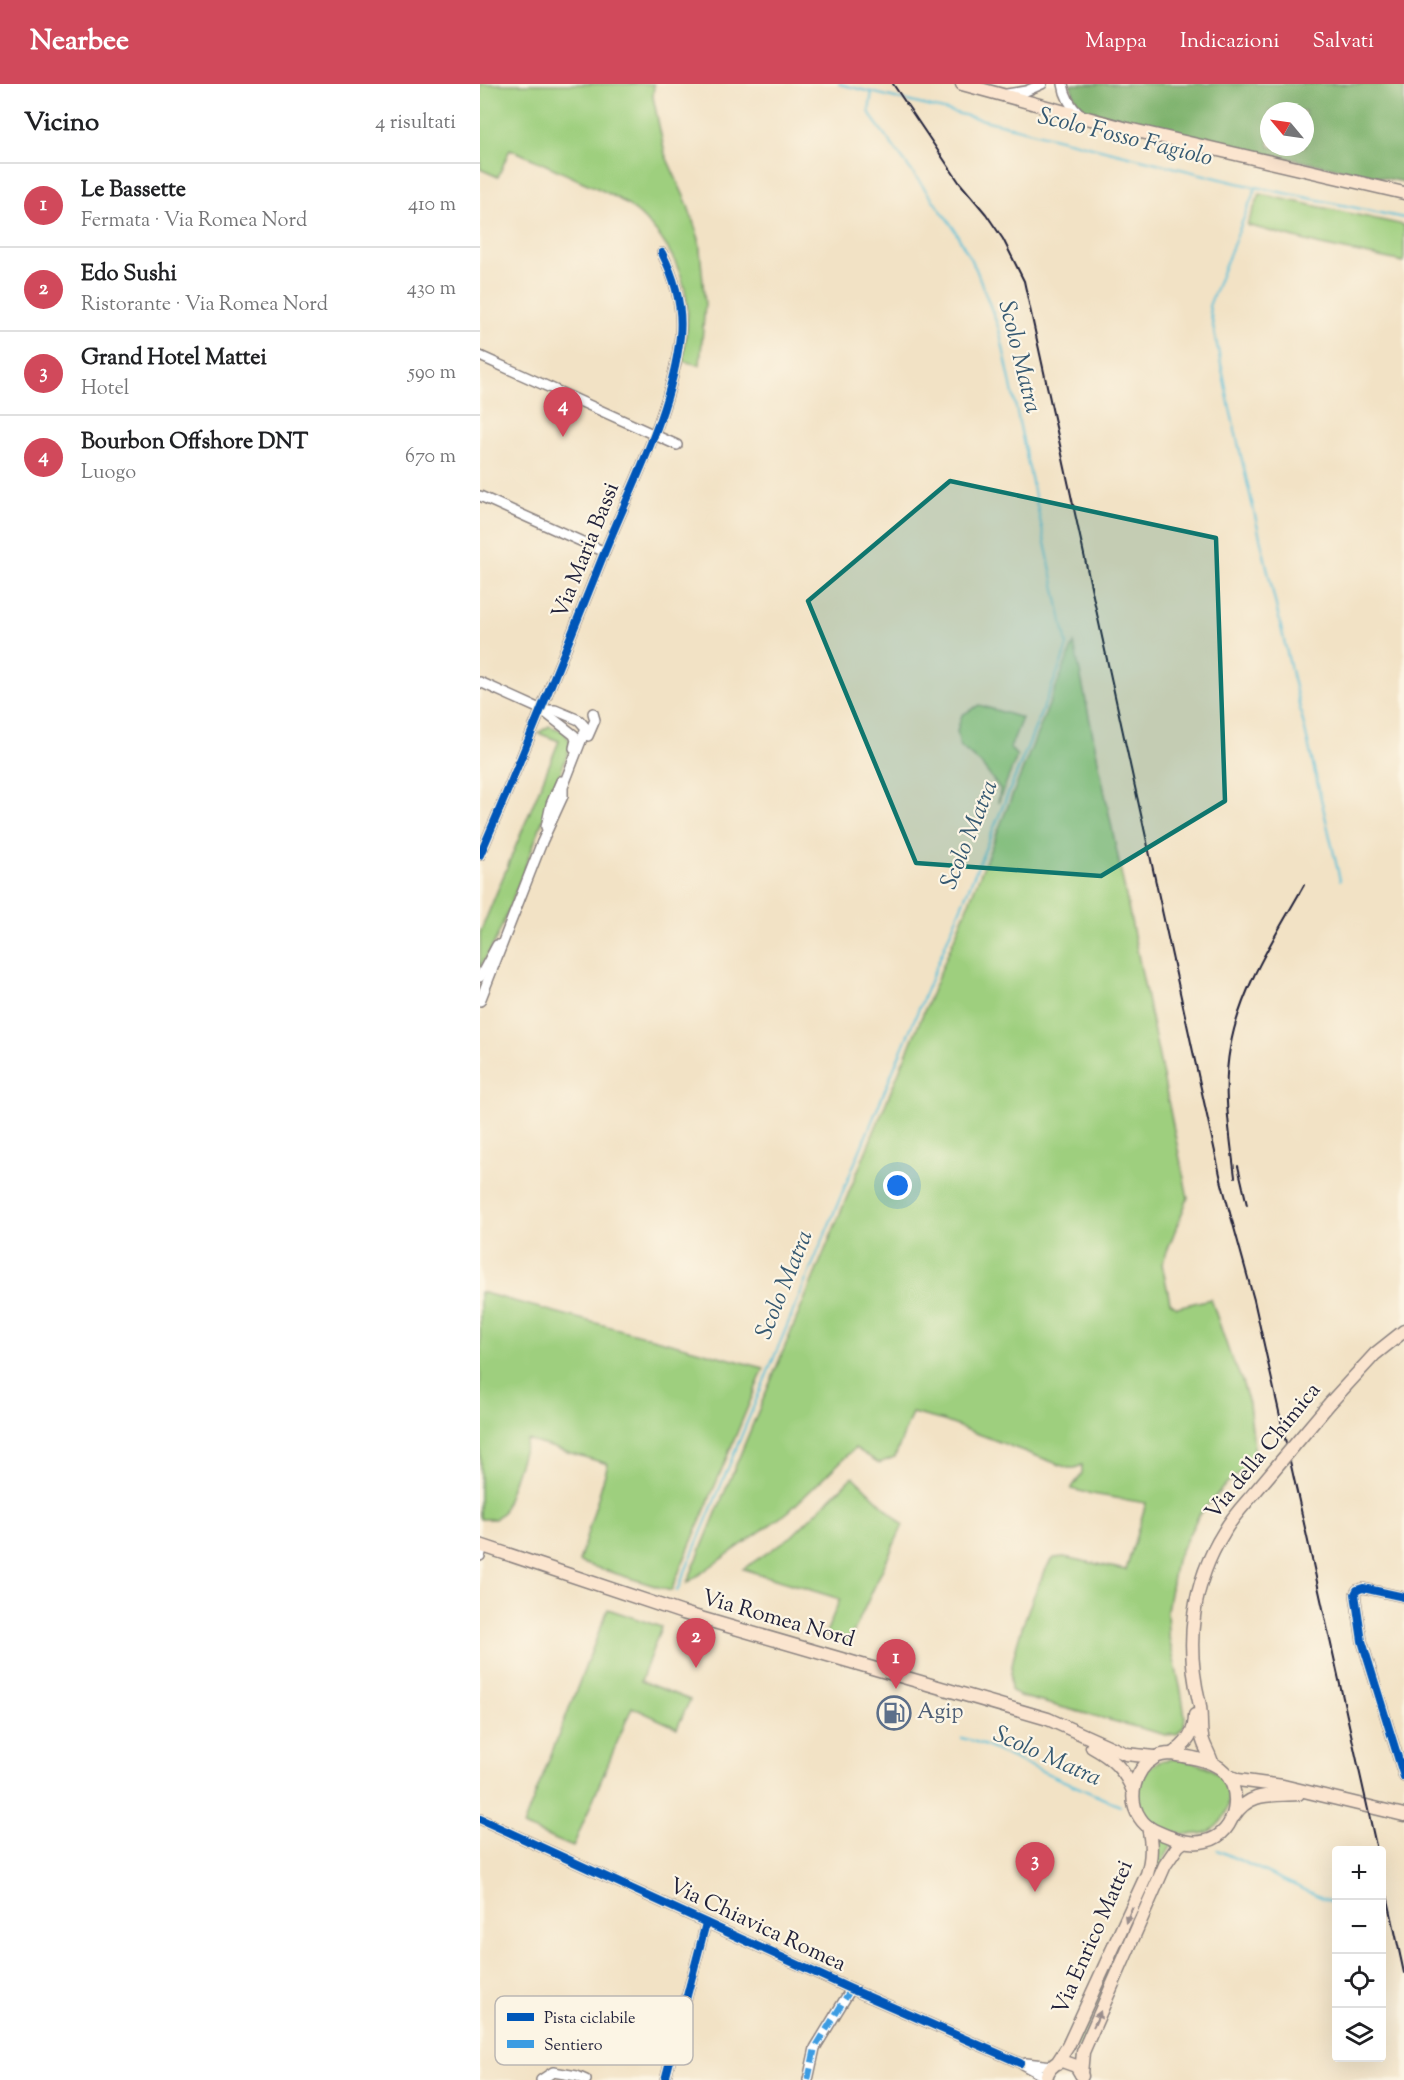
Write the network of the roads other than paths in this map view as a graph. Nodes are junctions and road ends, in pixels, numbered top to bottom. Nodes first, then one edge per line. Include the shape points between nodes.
1 (962, 84) edge
2 (1042, 84) edge
3 (1063, 84) edge
4 (998, 94) junction
5 (1082, 116) junction
6 (1404, 193) edge
7 (662, 253) dead end
8 (480, 356) edge
9 (653, 435) junction
10 (677, 445) dead end
11 (480, 496) edge
12 (605, 552) junction
13 (480, 682) edge
14 (542, 710) junction
15 (579, 720) junction
16 (563, 796) junction
17 (542, 842) junction
18 (480, 855) edge
19 (485, 977) edge
20 (480, 991) edge
21 (480, 1001) edge
22 (1404, 1331) edge
23 (481, 1549) edge
24 (1404, 1597) edge
25 (1196, 1693) junction
26 (1066, 1729) junction
27 (1172, 1754) junction
28 (1154, 1757) junction
29 (1212, 1763) junction
30 (1227, 1775) junction
31 (1404, 1777) edge
32 (1133, 1791) junction
33 (1313, 1793) junction
34 (1404, 1815) edge
35 (1233, 1817) junction
36 (480, 1819) edge
37 (1148, 1827) junction
38 (1183, 1842) junction
39 (706, 1923) junction
40 (851, 1989) junction
41 (687, 1996) edge
42 (1020, 2063) junction
43 (1055, 2064) junction
44 (669, 2065) edge
45 (1082, 2079) edge
46 (541, 2080) edge
47 (586, 2080) edge
48 (665, 2080) edge
49 (808, 2080) edge
50 (1046, 2080) edge

1 - 4 main road
2 - 4 street via 1026,92
3 - 5 street via 1072,107
4 - 5 main road
5 - 6 main road
7 - 9 street, Via Maria Bassi via 680,308 680,336 667,398
8 - 9 street
9 - 10 street
9 - 12 street, Via Maria Bassi
11 - 12 street
12 - 14 street, Via Maria Bassi
13 - 14 street
14 - 15 street via 555,710
14 - 17 street via 576,740 551,804
14 - 18 street, Via Maria Bassi
15 - 16 street via 586,728
15 - 16 street via 593,713 595,720
16 - 17 street
17 - 19 street
19 - 20 street
19 - 21 street
22 - 25 main road, Via della Chimica, bridge via 1375,1354 1330,1403 1224,1531 1196,1596 1192,1621
23 - 26 main road, Via Romea Nord via 683,1613 1048,1719
24 - 31 street via 1363,1588 1355,1594 1362,1641
25 - 27 main road, Via della Chimica via 1194,1728
25 - 29 main road, Via della Chimica via 1202,1736
26 - 28 main road, Via Romea Nord via 1126,1754
26 - 32 main road, Via Romea Nord via 1118,1764
27 - 28 main road
27 - 29 main road
28 - 32 main road via 1138,1776
29 - 30 main road
30 - 33 main road
30 - 35 main road via 1236,1799
32 - 37 main road via 1136,1810
33 - 34 main road
33 - 35 main road via 1255,1797
35 - 38 main road via 1216,1838
36 - 39 street, Via Chiavica Romea
37 - 38 main road
37 -> 43 main road, Via Enrico Mattei via 1152,1842 1147,1874 1068,2046
45 -> 38 main road, Via Enrico Mattei via 1083,2052 1165,1865
39 - 40 street, Via Chiavica Romea
39 - 41 street
40 - 42 street, Via Chiavica Romea
40 - 49 street via 815,2048
42 - 43 street, Via Chiavica Romea
42 - 50 street, Via Chiavica Romea
43 - 45 main road via 1072,2063
43 - 50 main road, Via Enrico Mattei via 1048,2070
44 - 48 street
46 - 47 street via 553,2072

